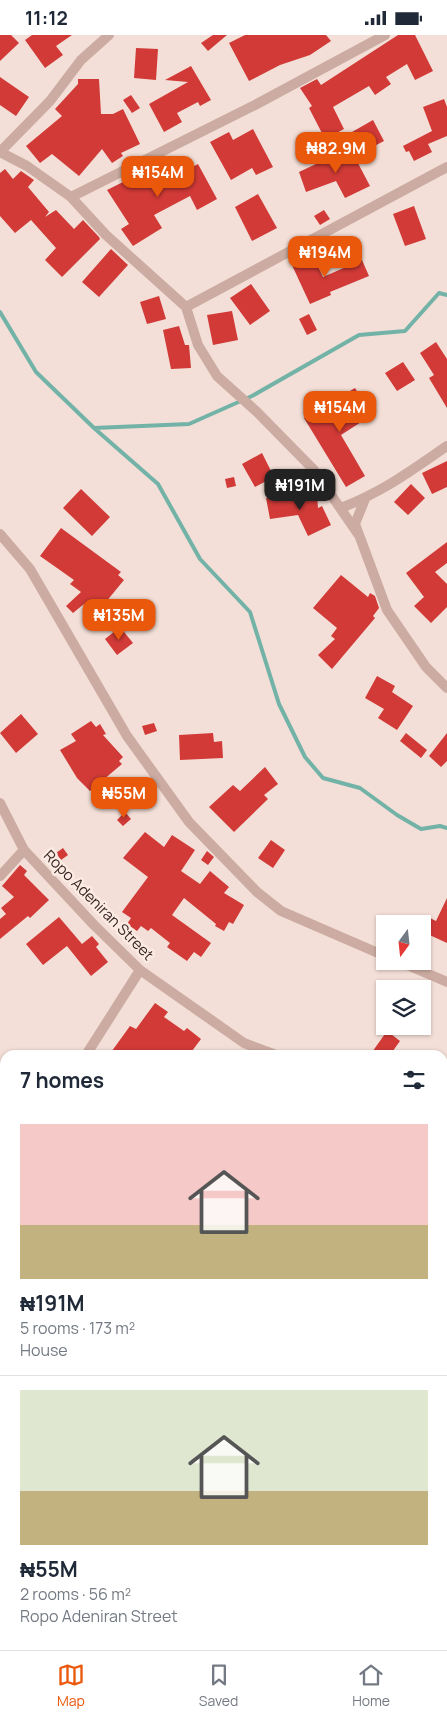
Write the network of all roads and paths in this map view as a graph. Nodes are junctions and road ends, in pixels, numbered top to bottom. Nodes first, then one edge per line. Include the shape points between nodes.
1 (109, 35) edge
2 (385, 35) edge
3 (0, 152) edge
4 (447, 167) edge
5 (71, 197) junction
6 (186, 307) junction
7 (447, 446) edge
8 (365, 499) junction
9 (341, 508) junction
10 (0, 533) edge
11 (358, 534) junction
12 (447, 689) edge
13 (0, 803) edge
14 (24, 850) junction
15 (0, 876) edge
16 (376, 952) edge
17 (140, 970) junction
18 (419, 970) edge
19 (447, 982) edge
20 (89, 1050) edge
21 (263, 1050) edge

1 - 3 street via 81,60 50,101
2 - 5 street
3 - 5 street via 27,166
4 - 6 street
5 - 6 street via 106,235
6 - 9 street via 198,345 217,376 258,412 314,470
7 - 8 street via 398,481
8 - 9 street
8 - 11 street via 355,524
9 - 11 street
10 - 16 street via 30,569 127,737 189,822 257,893 281,911
11 - 12 street via 378,579 387,610 426,667
13 - 14 street, Ropo Adeniran Street
14 - 15 street
14 - 17 street, Ropo Adeniran Street
17 - 20 street
17 - 21 street, Ropo Adeniran Street via 244,1043
18 - 19 street

